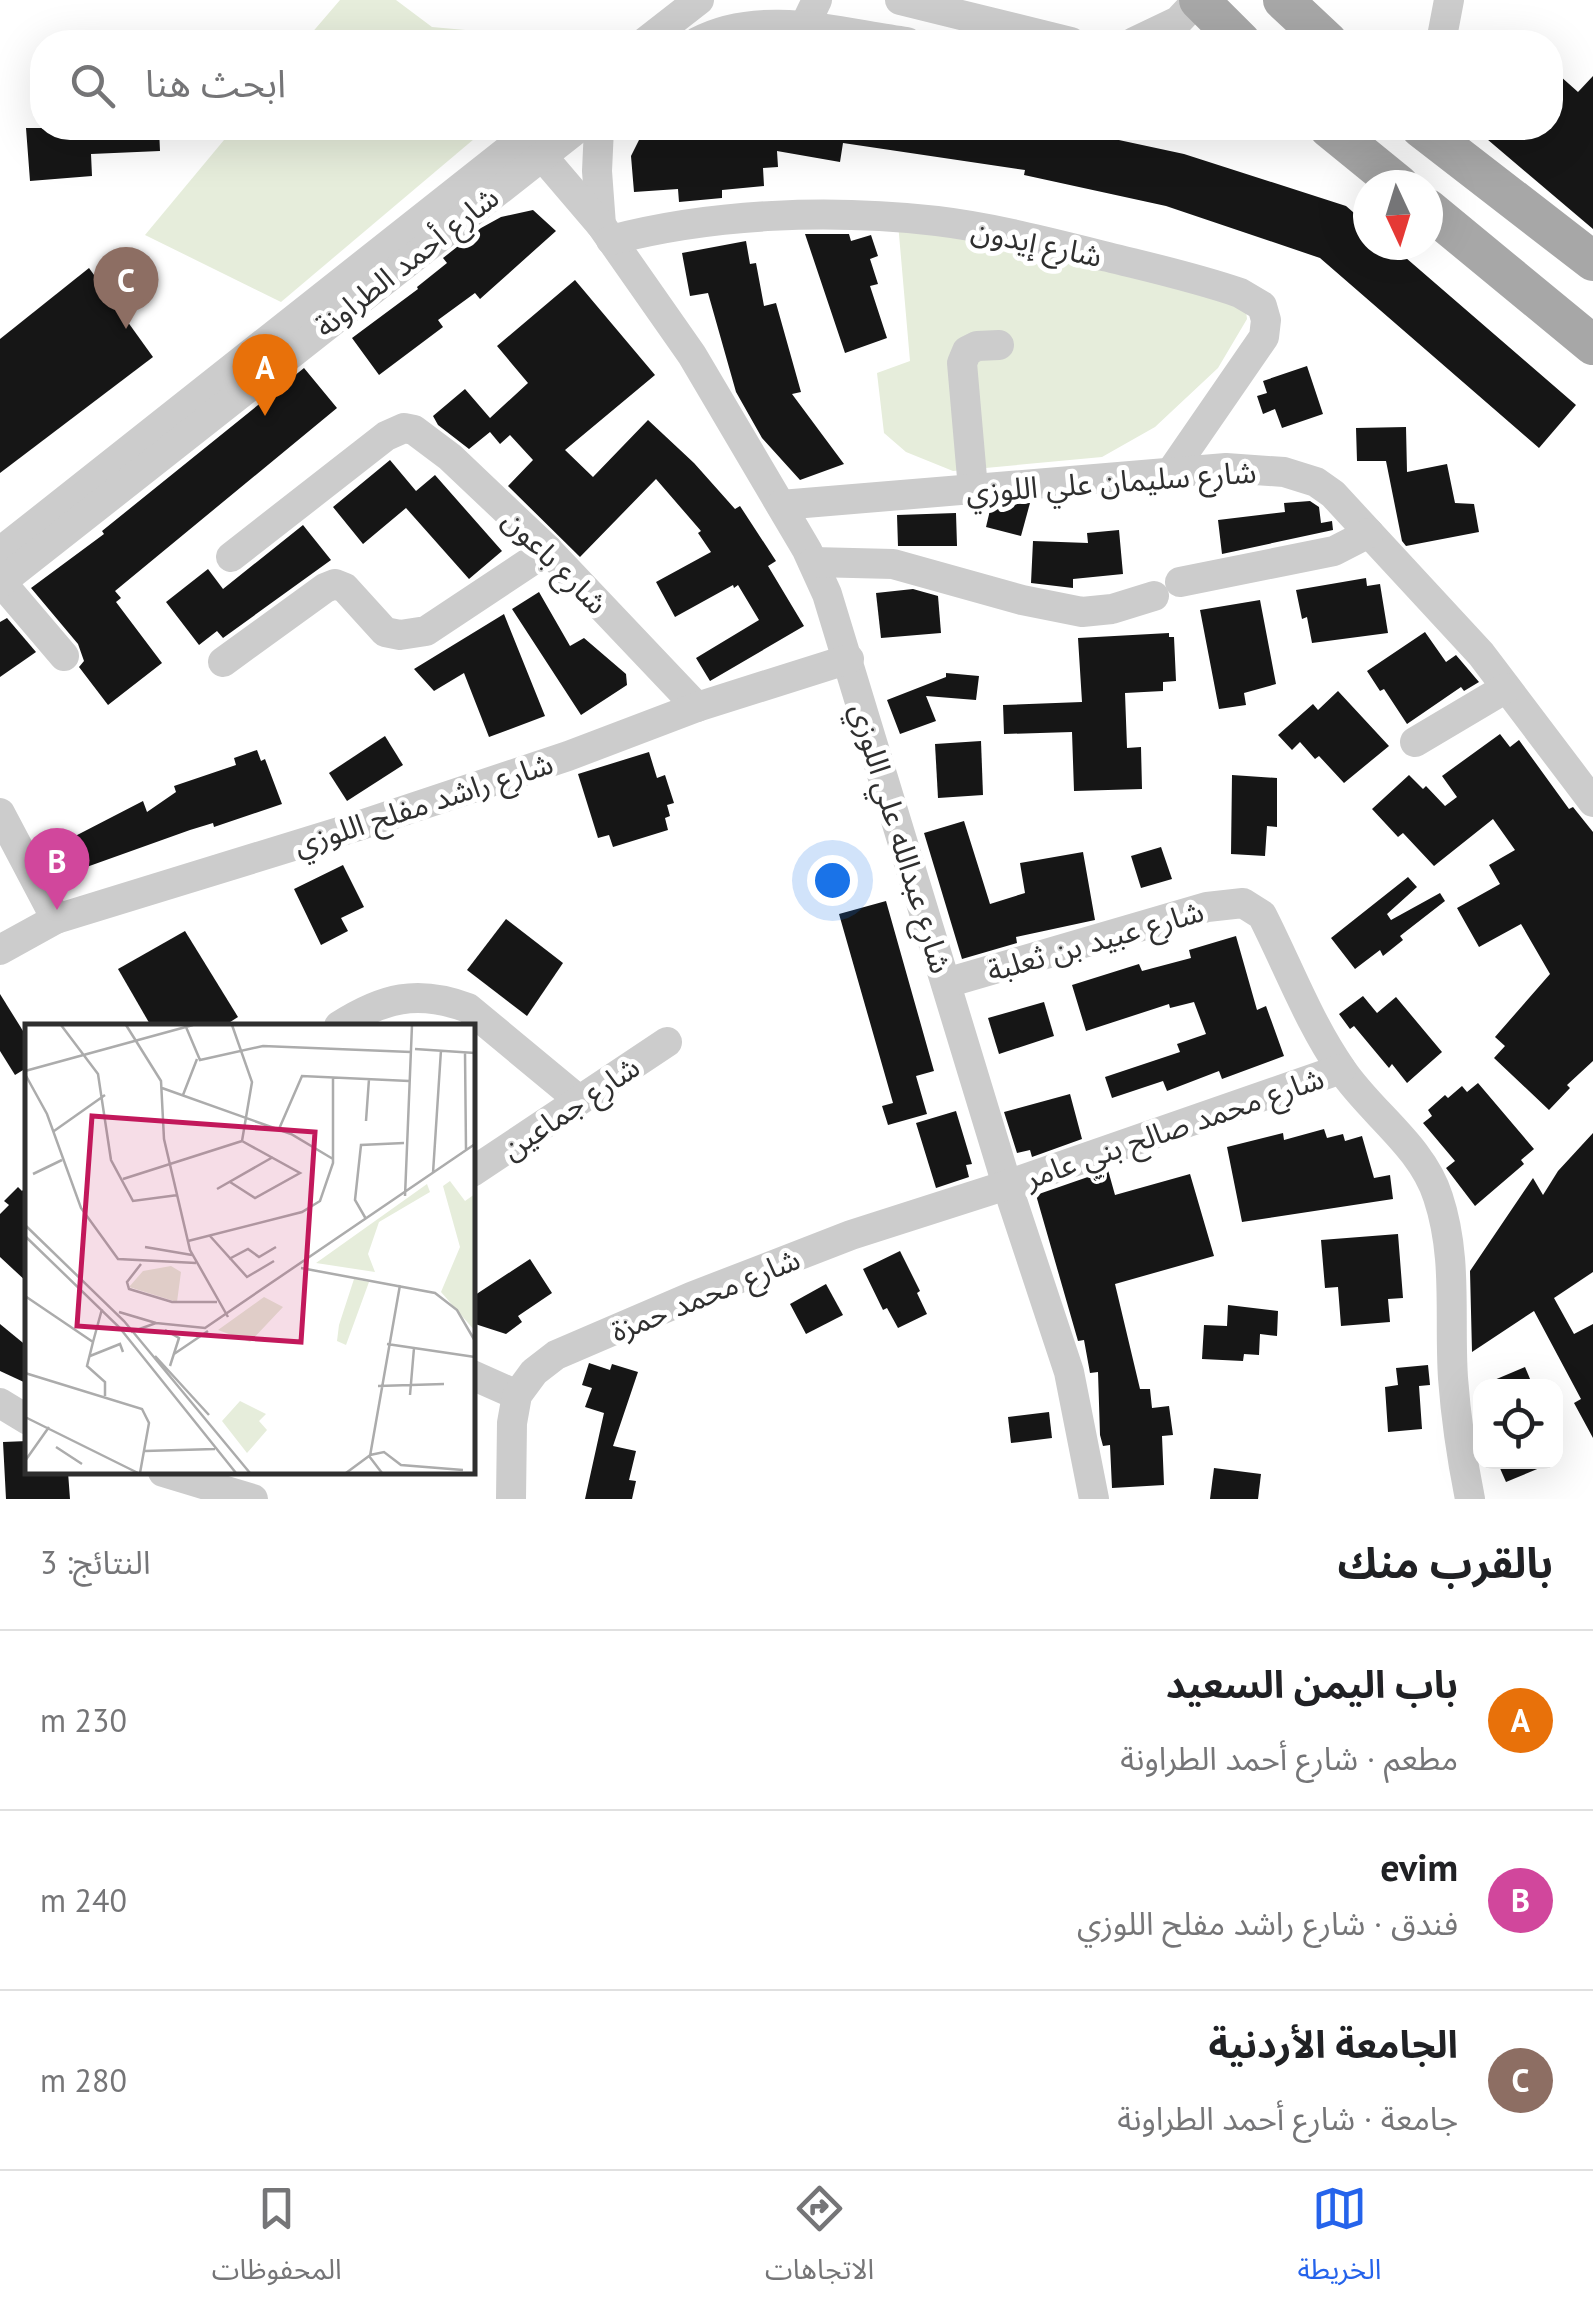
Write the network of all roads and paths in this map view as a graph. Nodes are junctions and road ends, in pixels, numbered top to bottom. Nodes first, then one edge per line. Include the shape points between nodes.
1 (699, 0) edge
2 (900, 0) edge
3 (1198, 0) edge
4 (1449, 0) edge
5 (1288, 6) edge
6 (810, 14) edge
7 (660, 30) edge
8 (736, 30) edge
9 (865, 30) edge
10 (1022, 30) edge
11 (1158, 30) edge
12 (1229, 30) edge
13 (1273, 30) edge
14 (1315, 30) edge
15 (1443, 30) edge
16 (534, 140) edge
17 (598, 140) edge
18 (1345, 140) edge
19 (1438, 140) edge
20 (1381, 170) edge
21 (1443, 221) edge
22 (606, 233) junction
23 (1593, 261) edge
24 (998, 345) dead end
25 (1593, 345) edge
26 (1171, 472) junction
27 (973, 489) junction
28 (781, 505) junction
29 (31, 526) junction
30 (0, 529) edge
31 (1369, 534) junction
32 (548, 550) junction
33 (0, 552) edge
34 (231, 557) dead end
35 (813, 562) junction
36 (0, 582) edge
37 (64, 656) dead end
38 (849, 660) junction
39 (223, 662) dead end
40 (1506, 688) junction
41 (697, 707) junction
42 (1415, 742) dead end
43 (1593, 802) edge
44 (0, 814) edge
45 (56, 919) junction
46 (0, 950) edge
47 (946, 983) junction
48 (342, 1024) edge
49 (668, 1042) dead end
50 (1341, 1069) junction
51 (579, 1100) junction
52 (475, 1170) edge
53 (1007, 1185) junction
54 (475, 1376) edge
55 (517, 1395) junction
56 (0, 1403) edge
57 (25, 1418) edge
58 (171, 1474) edge
59 (253, 1499) edge
60 (511, 1499) edge
61 (1094, 1499) edge
62 (1470, 1499) edge

1 - 7 street
2 - 10 street
3 - 11 street
3 - 12 main road
4 - 15 street
5 - 13 main road
5 - 14 main road
6 - 8 street
6 - 9 street
16 - 22 street, شارع عبدالله علي اللوزي
16 - 29 street, شارع أحمد الطراونة
16 - 36 street, شارع أحمد الطراونة via 441,232
17 - 22 street
18 - 20 main road
19 - 23 main road
21 - 25 main road
22 - 26 street, شارع إيدون via 750,218 935,221 1240,292 1262,306 1264,337
22 - 28 street, شارع عبدالله علي اللوزي via 692,356
24 - 27 street via 966,350 962,362
26 - 27 street, شارع سليمان علي اللوزي
26 - 31 street, شارع سليمان علي اللوزي via 1258,468 1301,477 1334,494
27 - 28 street, شارع سليمان علي اللوزي
28 - 35 street, شارع عبدالله علي اللوزي
29 - 30 street
29 - 33 street, شارع أحمد الطراونة
31 - 35 street via 1334,551 1082,612 893,564
31 - 40 street, شارع سليمان علي اللوزي
32 - 34 street, شارع باعون via 424,435 404,428
32 - 39 street via 418,634 385,632 335,584
32 - 41 street, شارع باعون
35 - 38 street, شارع عبدالله علي اللوزي
36 - 37 street
38 - 41 street, شارع راشد مفلح اللوزي
38 - 47 street, شارع عبدالله علي اللوزي
40 - 42 street
40 - 43 street, شارع سليمان علي اللوزي
41 - 45 street, شارع راشد مفلح اللوزي via 481,785
44 - 45 street
45 - 46 street, شارع راشد مفلح اللوزي
47 - 50 street, شارع عبيد بن ثعلبة via 1207,907 1242,903 1262,914
47 - 53 street, شارع عبدالله علي اللوزي
48 - 51 street via 395,999 451,1002 479,1017
49 - 51 street, شارع جماعين
50 - 53 street, شارع محمد صالح بني عامر
50 - 62 street, شارع عبيد بن ثعلبة via 1406,1144 1437,1193 1451,1258 1453,1376
51 - 52 street, شارع جماعين
53 - 55 street, شارع محمد حمزة via 691,1297 556,1355
53 - 61 street, شارع عبدالله علي اللوزي via 1068,1372
54 - 55 street
55 - 60 street
56 - 57 street
58 - 59 street

